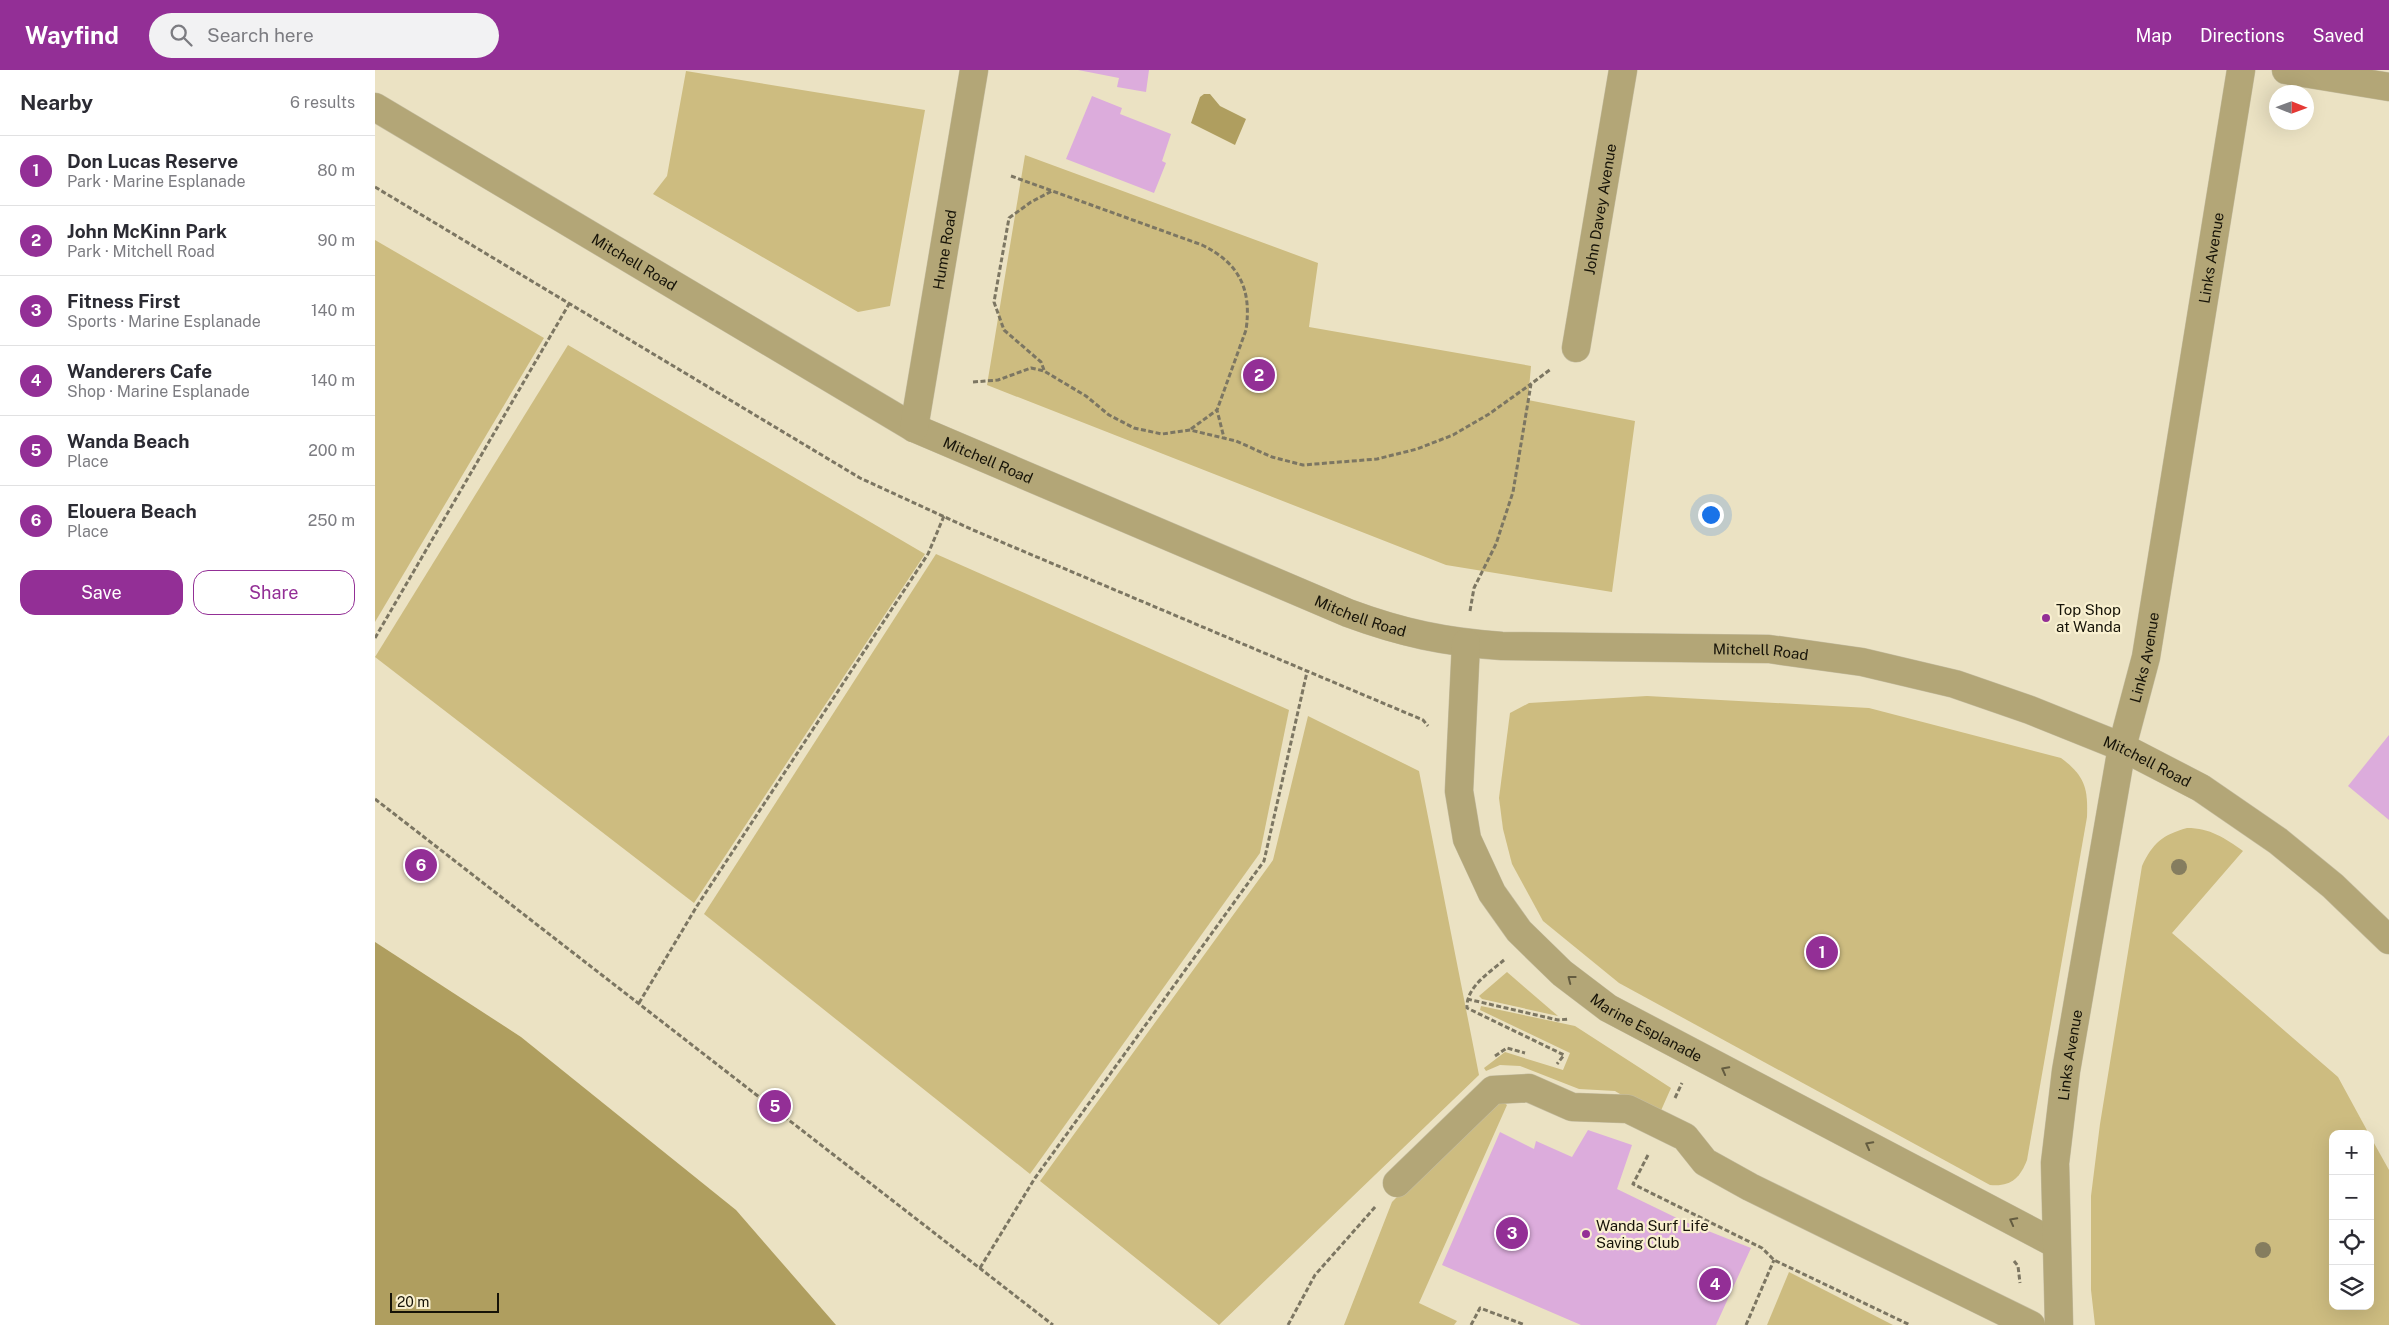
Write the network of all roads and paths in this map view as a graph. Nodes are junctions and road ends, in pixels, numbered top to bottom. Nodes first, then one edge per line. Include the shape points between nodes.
1 (974, 70) edge
2 (1623, 70) edge
3 (2241, 70) edge
4 (2286, 70) edge
5 (2389, 87) edge
6 (375, 107) edge
7 (1011, 176) dead end
8 (375, 187) edge
9 (1053, 190) junction
10 (569, 304) junction
11 (1577, 348) joint
12 (1044, 371) junction
13 (973, 382) dead end
14 (1531, 384) junction
15 (1217, 410) junction
16 (914, 428) junction
17 (1190, 430) junction
18 (1223, 438) junction
19 (943, 516) junction
20 (375, 638) edge
21 (1466, 643) junction
22 (1307, 672) junction
23 (1428, 724) dead end
24 (2122, 747) junction
25 (375, 799) edge
26 (2389, 940) edge
27 (1508, 957) dead end
28 (1467, 999) junction
29 (639, 1003) junction
30 (1573, 1019) dead end
31 (1533, 1056) dead end
32 (1551, 1062) dead end
33 (1493, 1090) junction
34 (1663, 1125) junction
35 (1397, 1183) joint
36 (2056, 1244) junction
37 (1774, 1260) junction
38 (980, 1268) junction
39 (1053, 1325) edge
40 (1288, 1325) edge
41 (1471, 1325) edge
42 (1525, 1325) edge
43 (1746, 1325) edge
44 (1910, 1325) edge
45 (2031, 1325) edge
46 (2059, 1325) edge

1 - 16 street, Hume Road
2 - 11 street, John Davey Avenue
3 - 24 street, Links Avenue via 2146,657
4 - 5 street
6 - 16 street, Mitchell Road
7 - 9 path
8 - 10 path
9 - 12 path via 1009,218 993,302 1004,330 1041,362
9 - 15 path via 1202,245 1230,263 1241,279 1247,299 1248,320
10 - 19 path via 860,478
10 - 20 path
11 - 14 path
12 - 13 path via 1031,368 998,380
12 - 17 path via 1134,428 1162,434
14 - 18 path via 1453,435 1417,449 1377,459 1303,465
14 - 21 path via 1513,492 1496,544 1474,588
15 - 17 path
15 - 18 path
16 - 21 street, Mitchell Road via 1348,613 1423,637
17 - 18 path
19 - 22 path
19 - 29 path via 929,554 697,906
21 - 24 street, Mitchell Road via 1769,649 1862,662 1955,684
36 -> 21 street, Marine Esplanade via 1608,1008 1562,972 1519,931 1493,893 1467,839 1459,791
22 - 23 path
22 - 38 path via 1264,861 1035,1178
24 - 26 street, Mitchell Road via 2201,788 2278,840 2333,886
24 - 36 street, Links Avenue via 2066,1071 2055,1163
25 - 29 path
27 - 28 path via 1473,988
28 - 30 path via 1558,1020
28 - 32 path via 1467,1008 1564,1055 1559,1064
29 - 38 path
31 - 33 path via 1507,1048 1479,1068
33 - 34 street via 1529,1088 1572,1107 1628,1109
33 - 35 street
34 - 37 path via 1633,1184 1762,1248
34 - 45 street via 1685,1137 1705,1162 1750,1187
35 - 40 path via 1315,1275
36 - 46 street, Links Avenue
37 - 43 path
37 - 44 path
38 - 39 path
41 - 42 path via 1481,1308

